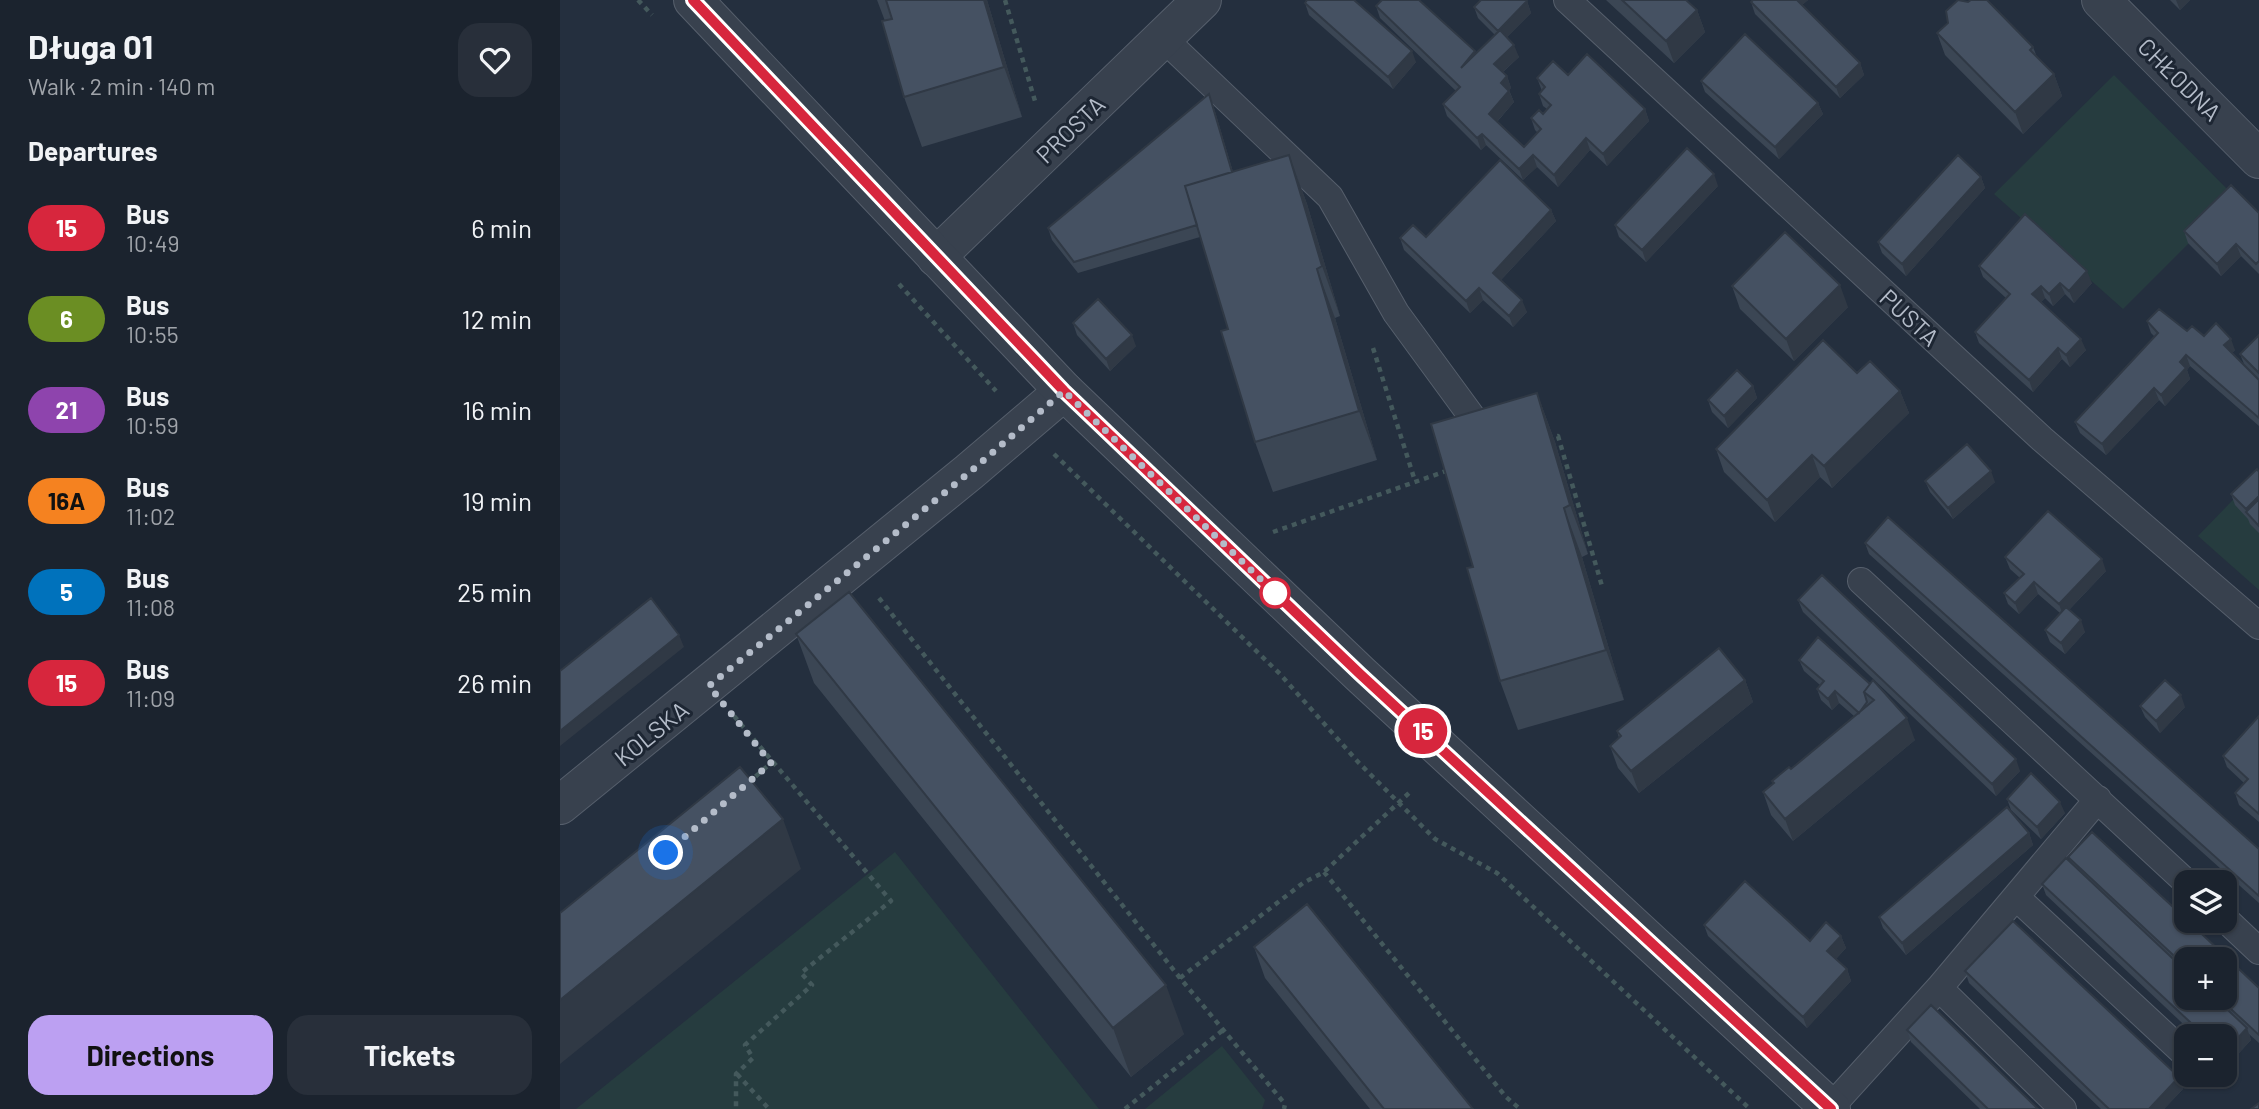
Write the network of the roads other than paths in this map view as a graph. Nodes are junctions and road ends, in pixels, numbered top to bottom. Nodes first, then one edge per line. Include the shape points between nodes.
1 (693, 0) edge
2 (1202, 0) edge
3 (1567, 0) edge
4 (2101, 0) edge
5 (1163, 38) junction
6 (2259, 159) edge
7 (936, 257) junction
8 (1064, 391) junction
9 (1478, 425) edge
10 (1861, 581) dead end
11 (2259, 626) edge
12 (2098, 799) junction
13 (560, 806) edge
14 (2174, 871) edge
15 (2017, 898) junction
16 (2237, 930) edge
17 (2259, 951) edge
18 (1938, 988) junction
19 (2174, 1044) edge
20 (1830, 1109) edge
21 (2063, 1109) edge

1 - 7 street
2 - 5 street, PROSTA
3 - 11 lane, PUSTA via 2042,439
4 - 6 street, CHŁODNA
5 - 7 street, PROSTA
5 - 9 lane via 1331,197 1396,313
7 - 8 street
8 - 13 street, KOLSKA
8 - 20 street via 1360,674
10 - 12 lane
12 - 14 lane
12 - 15 lane
15 - 18 lane
15 - 19 lane
16 - 17 lane
18 - 20 lane
18 - 21 lane

